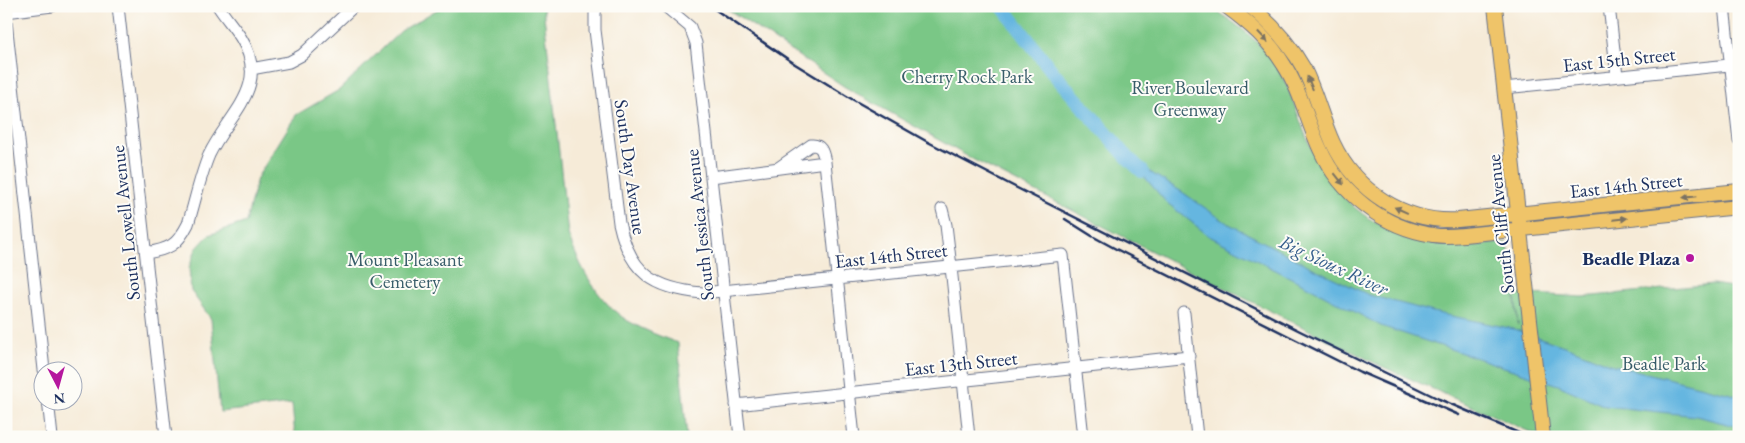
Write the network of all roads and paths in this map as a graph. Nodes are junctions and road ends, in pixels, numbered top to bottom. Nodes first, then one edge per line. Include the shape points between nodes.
1 (52, 6) edge
2 (118, 6) edge
3 (218, 6) edge
4 (354, 6) edge
5 (596, 6) edge
6 (666, 6) edge
7 (1226, 6) edge
8 (1250, 6) edge
9 (1495, 6) edge
10 (1609, 6) edge
11 (1724, 6) edge
12 (6, 12) edge
13 (6, 21) edge
14 (1734, 65) edge
15 (252, 69) junction
16 (1616, 76) junction
17 (1504, 88) junction
18 (1739, 141) edge
19 (825, 162) junction
20 (778, 168) junction
21 (711, 177) junction
22 (1515, 188) junction
23 (1739, 191) edge
24 (1616, 205) junction
25 (1739, 207) edge
26 (942, 209) dead end
27 (1518, 215) junction
28 (1410, 230) junction
29 (1520, 230) junction
30 (1433, 235) junction
31 (146, 252) junction
32 (1523, 258) junction
33 (951, 267) junction
34 (838, 280) junction
35 (724, 291) junction
36 (1184, 313) dead end
37 (1189, 356) junction
38 (43, 360) edge
39 (1076, 368) junction
40 (962, 380) junction
41 (849, 393) junction
42 (736, 405) junction
43 (49, 410) edge
44 (52, 437) edge
45 (166, 437) edge
46 (740, 437) edge
47 (854, 437) edge
48 (969, 437) edge
49 (1083, 437) edge
50 (1197, 437) edge
51 (1543, 437) edge

1 - 12 street
2 - 31 street, South Lowell Avenue
3 - 15 street via 241,38
4 - 15 street via 302,55 289,62
5 - 35 street, South Day Avenue via 595,30 618,214 628,252 649,278 665,286 688,291
6 - 21 street, South Jessica Avenue via 690,27 696,43
7 -> 28 main road via 1264,38 1284,64 1321,151 1346,188 1380,216
27 -> 8 main road, East 14th Street via 1435,220 1400,210 1376,196 1356,179 1340,156 1296,56 1275,28
9 - 17 main road, South Cliff Avenue
10 - 16 street
11 - 14 street
13 - 38 street
14 - 16 street, East 15th Street
14 - 18 street
15 - 31 street via 247,93 210,155 183,234 168,248
16 - 17 street, East 15th Street
17 - 22 main road, South Cliff Avenue
19 - 20 street
19 - 20 street via 821,148 811,145
19 - 34 street
20 - 21 street
21 - 35 street, South Jessica Avenue
22 - 24 main road via 1533,206 1600,201
22 - 27 main road, South Cliff Avenue
23 -> 24 main road, East 14th Street
24 - 27 main road, East 14th Street
24 - 29 main road via 1600,213 1537,219 1526,223
29 -> 25 main road, East 14th Street
26 - 33 street
27 - 28 main road via 1513,222 1502,226 1446,231
27 - 29 main road, South Cliff Avenue
28 - 30 main road
29 - 30 main road, East 14th Street via 1464,236
29 - 32 main road, South Cliff Avenue
30 - 32 main road via 1447,243 1508,239
31 - 45 street, South Lowell Avenue
32 - 51 main road, South Cliff Avenue
33 - 34 street, East 14th Street
33 - 39 street, East 14th Street via 1063,255
33 - 40 street
34 - 35 street, East 14th Street
34 - 41 street
35 - 42 street, South Jessica Avenue
36 - 37 street
37 - 39 street, East 13th Street
37 - 50 street
39 - 40 street, East 13th Street
39 - 49 street
40 - 41 street, East 13th Street
40 - 48 street
41 - 42 street, East 13th Street
41 - 47 street
42 - 46 street, South Jessica Avenue
43 - 44 street

